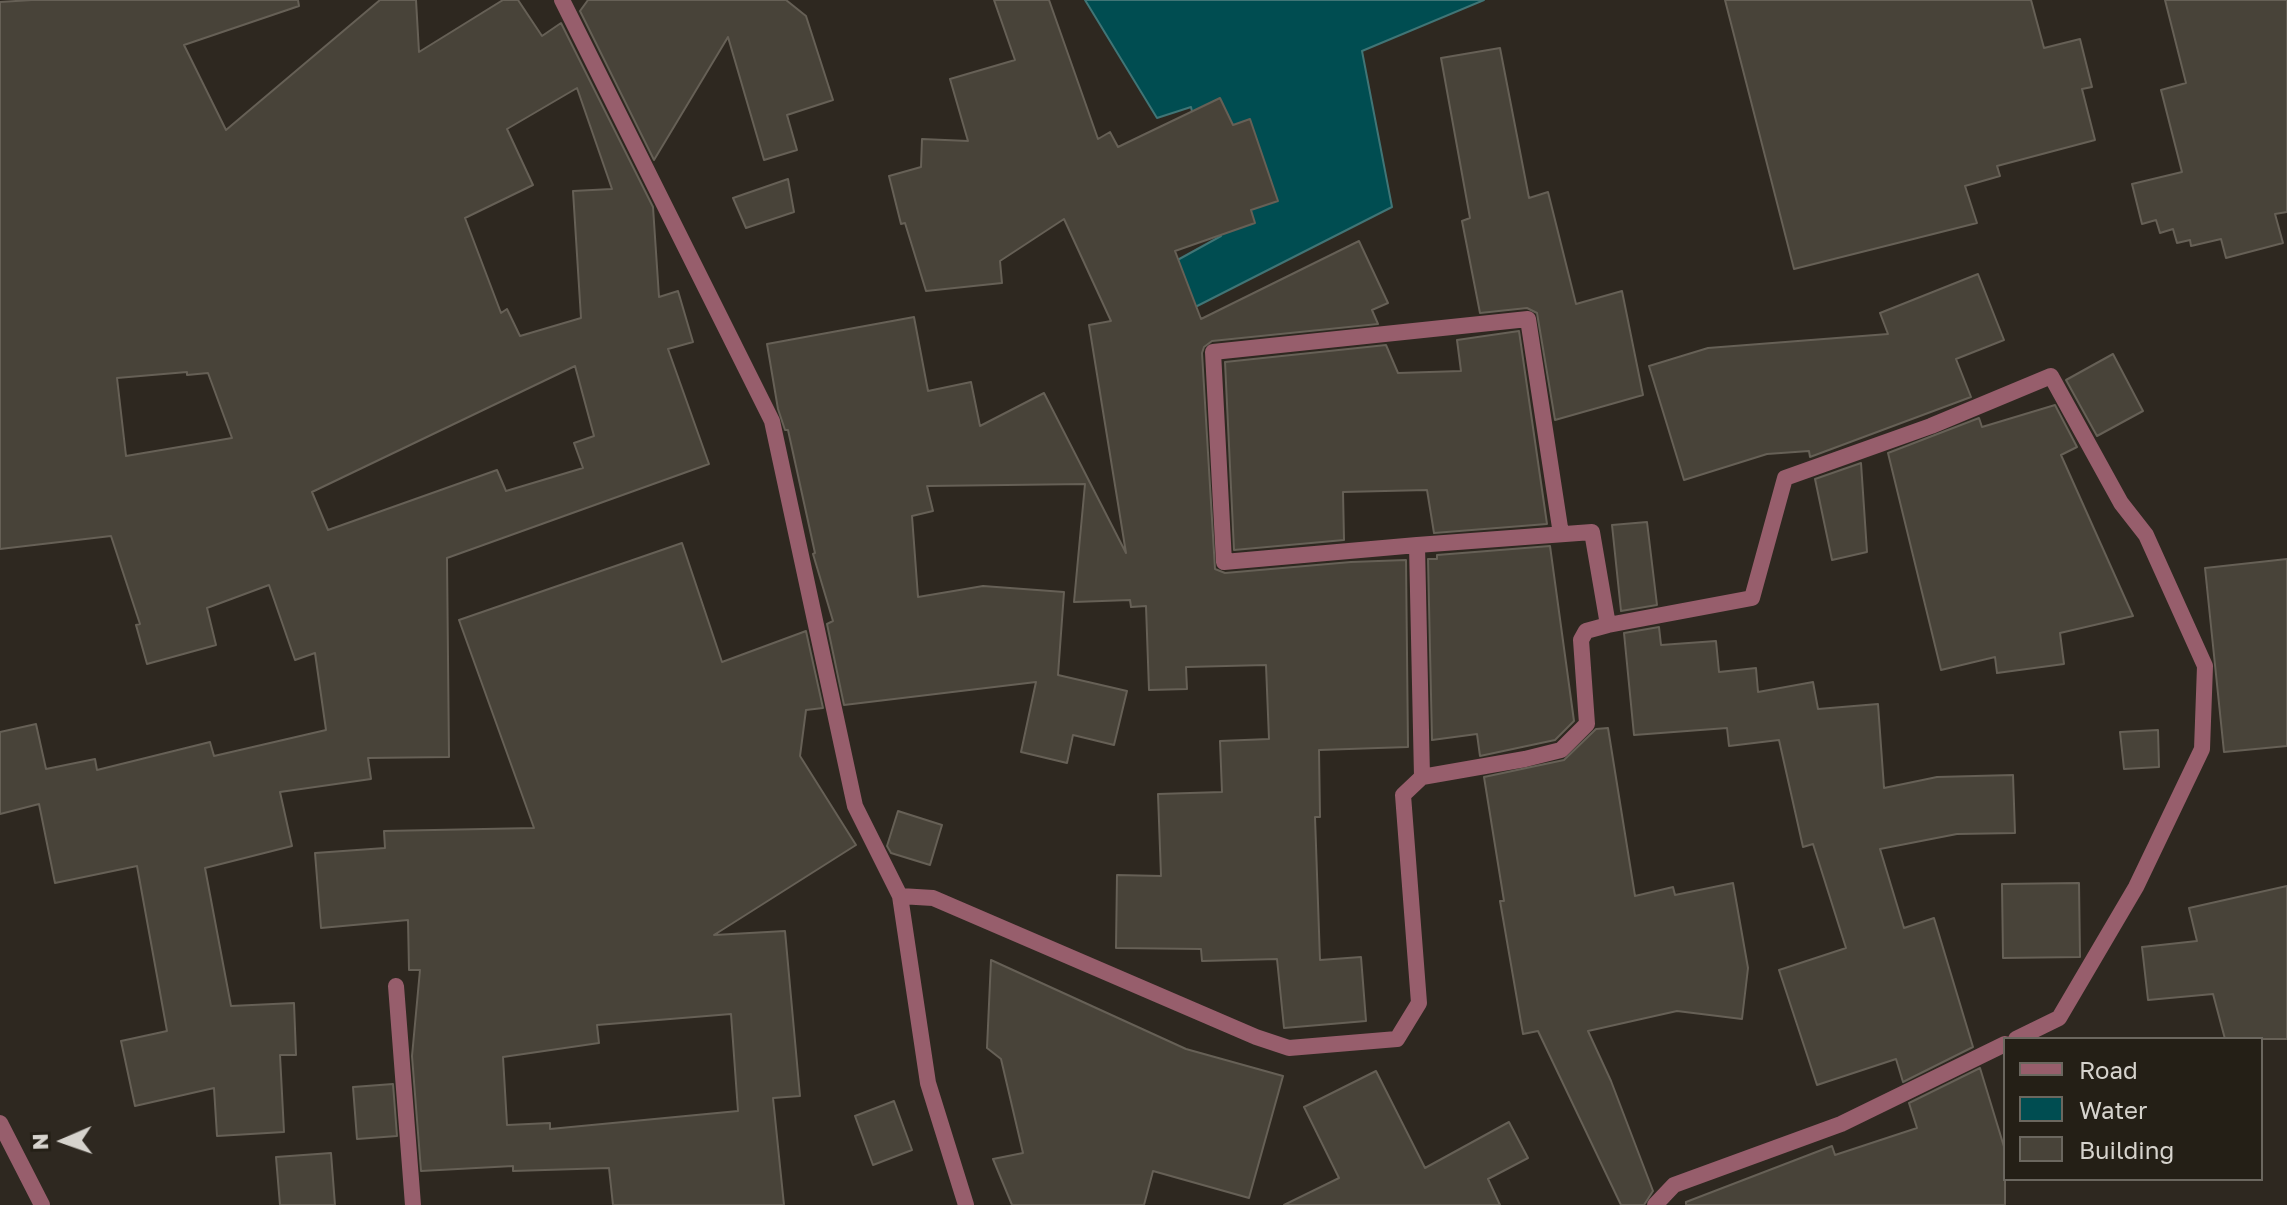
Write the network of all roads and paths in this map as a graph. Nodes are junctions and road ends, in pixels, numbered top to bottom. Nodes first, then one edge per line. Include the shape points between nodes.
1 (562, 0) edge
2 (1561, 534) junction
3 (1417, 545) junction
4 (1608, 625) junction
5 (1422, 777) junction
6 (900, 896) junction
7 (396, 986) dead end
8 (2020, 1037) edge
9 (2003, 1045) edge
10 (0, 1123) edge
11 (42, 1205) edge
12 (413, 1205) edge
13 (966, 1205) edge
14 (1655, 1205) edge

1 - 6 street via 772,421 855,806
2 - 3 street
2 - 3 street via 1528,319 1213,352 1224,562
2 - 4 street via 1592,532
3 - 5 street
4 - 5 street via 1586,631 1581,640 1587,724 1561,750
4 - 8 street via 1752,598 1785,478 2051,376 2121,503 2146,535 2205,666 2202,749 2136,887 2059,1018
5 - 6 street via 1403,795 1419,1003 1397,1039 1289,1048 933,898
6 - 13 street via 928,1083
7 - 12 street
9 - 14 street via 1841,1124 1674,1185
10 - 11 street

